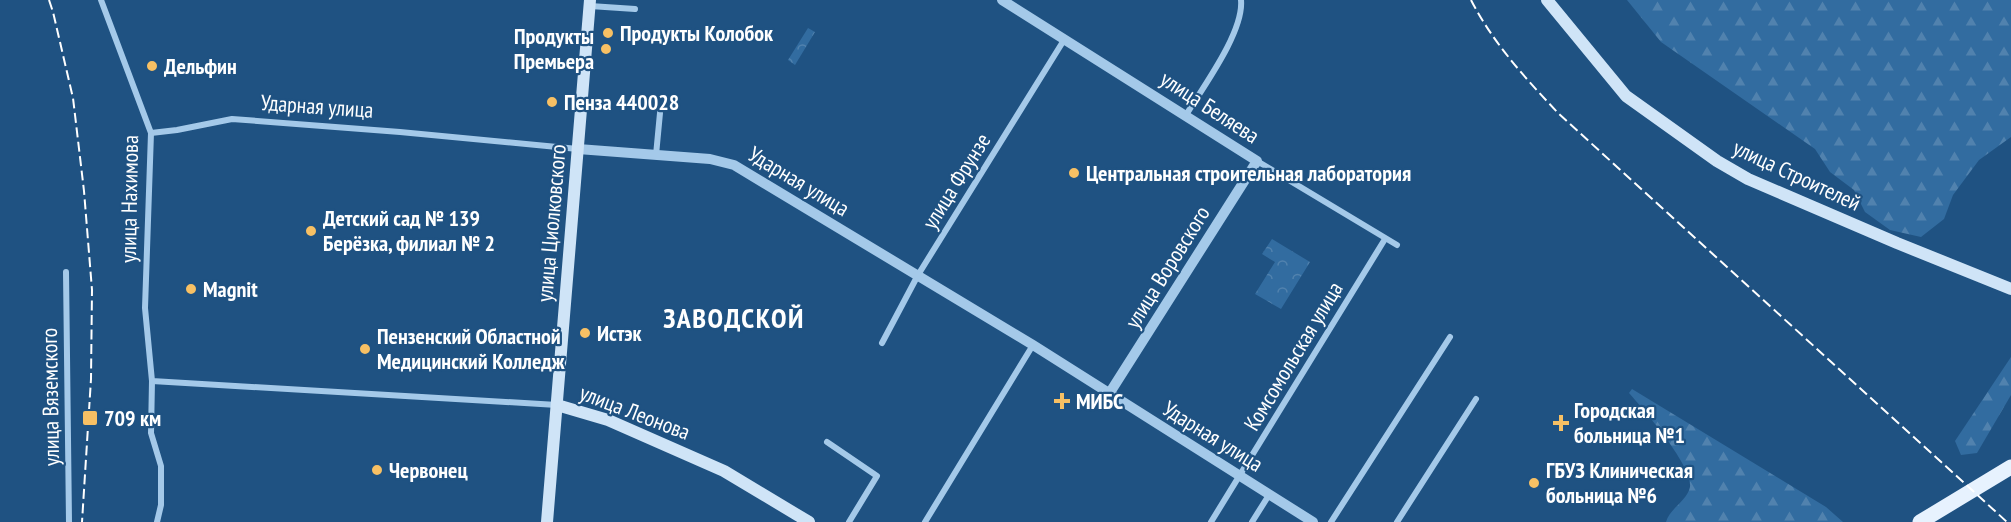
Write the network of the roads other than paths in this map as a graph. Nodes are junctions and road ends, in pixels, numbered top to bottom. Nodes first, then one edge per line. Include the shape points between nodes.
1 (101, 0) edge
2 (1002, 0) edge
3 (1241, 0) edge
4 (1547, 0) edge
5 (590, 3) edge
6 (635, 9) dead end
7 (1064, 40) junction
8 (660, 113) dead end
9 (1186, 115) junction
10 (151, 133) junction
11 (578, 149) junction
12 (656, 156) junction
13 (1257, 161) junction
14 (1385, 239) junction
15 (1397, 245) dead end
16 (66, 272) dead end
17 (918, 275) junction
18 (2011, 289) edge
19 (1450, 337) dead end
20 (882, 344) dead end
21 (1033, 345) junction
22 (152, 381) junction
23 (1109, 394) junction
24 (1476, 399) dead end
25 (557, 405) junction
26 (827, 442) dead end
27 (2011, 467) edge
28 (1240, 476) junction
29 (1269, 495) junction
30 (69, 522) edge
31 (158, 522) edge
32 (547, 522) edge
33 (809, 522) edge
34 (849, 522) edge
35 (926, 522) edge
36 (1211, 522) edge
37 (1252, 522) edge
38 (1313, 522) edge
39 (1330, 522) edge
40 (1397, 522) edge
41 (1920, 522) edge

1 - 10 street, улица Нахимова
2 - 7 street, улица Беляева
3 - 9 street via 1235,32
4 - 18 main road, улица Строителей via 1626,96 1717,161 1749,179
5 - 6 street
5 - 11 main road, улица Циолковского
7 - 9 street, улица Беляева
7 - 17 street, улица Фрунзе
8 - 12 street
9 - 13 street, улица Беляева
10 - 11 street, Ударная улица via 232,119
10 - 22 street, улица Нахимова via 145,308
11 - 12 street, Ударная улица
11 - 25 main road, улица Циолковского
12 - 17 street, Ударная улица via 710,159 734,165
13 - 14 street, улица Беляева
13 - 23 street, улица Воровского
14 - 15 street, улица Беляева
14 - 28 street, Комсомольская улица
16 - 30 street, улица Вяземского
17 - 20 street, улица Фрунзе
17 - 21 street, Ударная улица
19 - 39 street
21 - 23 street, Ударная улица
21 - 35 street
22 - 25 street, улица Леонова
22 - 31 street via 152,433 161,466
23 - 28 street, Ударная улица
24 - 40 street
25 - 32 main road, улица Циолковского
25 - 33 main road, улица Леонова via 608,420 724,471
26 - 34 street via 877,476
27 - 41 main road
28 - 29 street, Ударная улица
28 - 36 street, Комсомольская улица
29 - 37 street
29 - 38 street, Ударная улица

